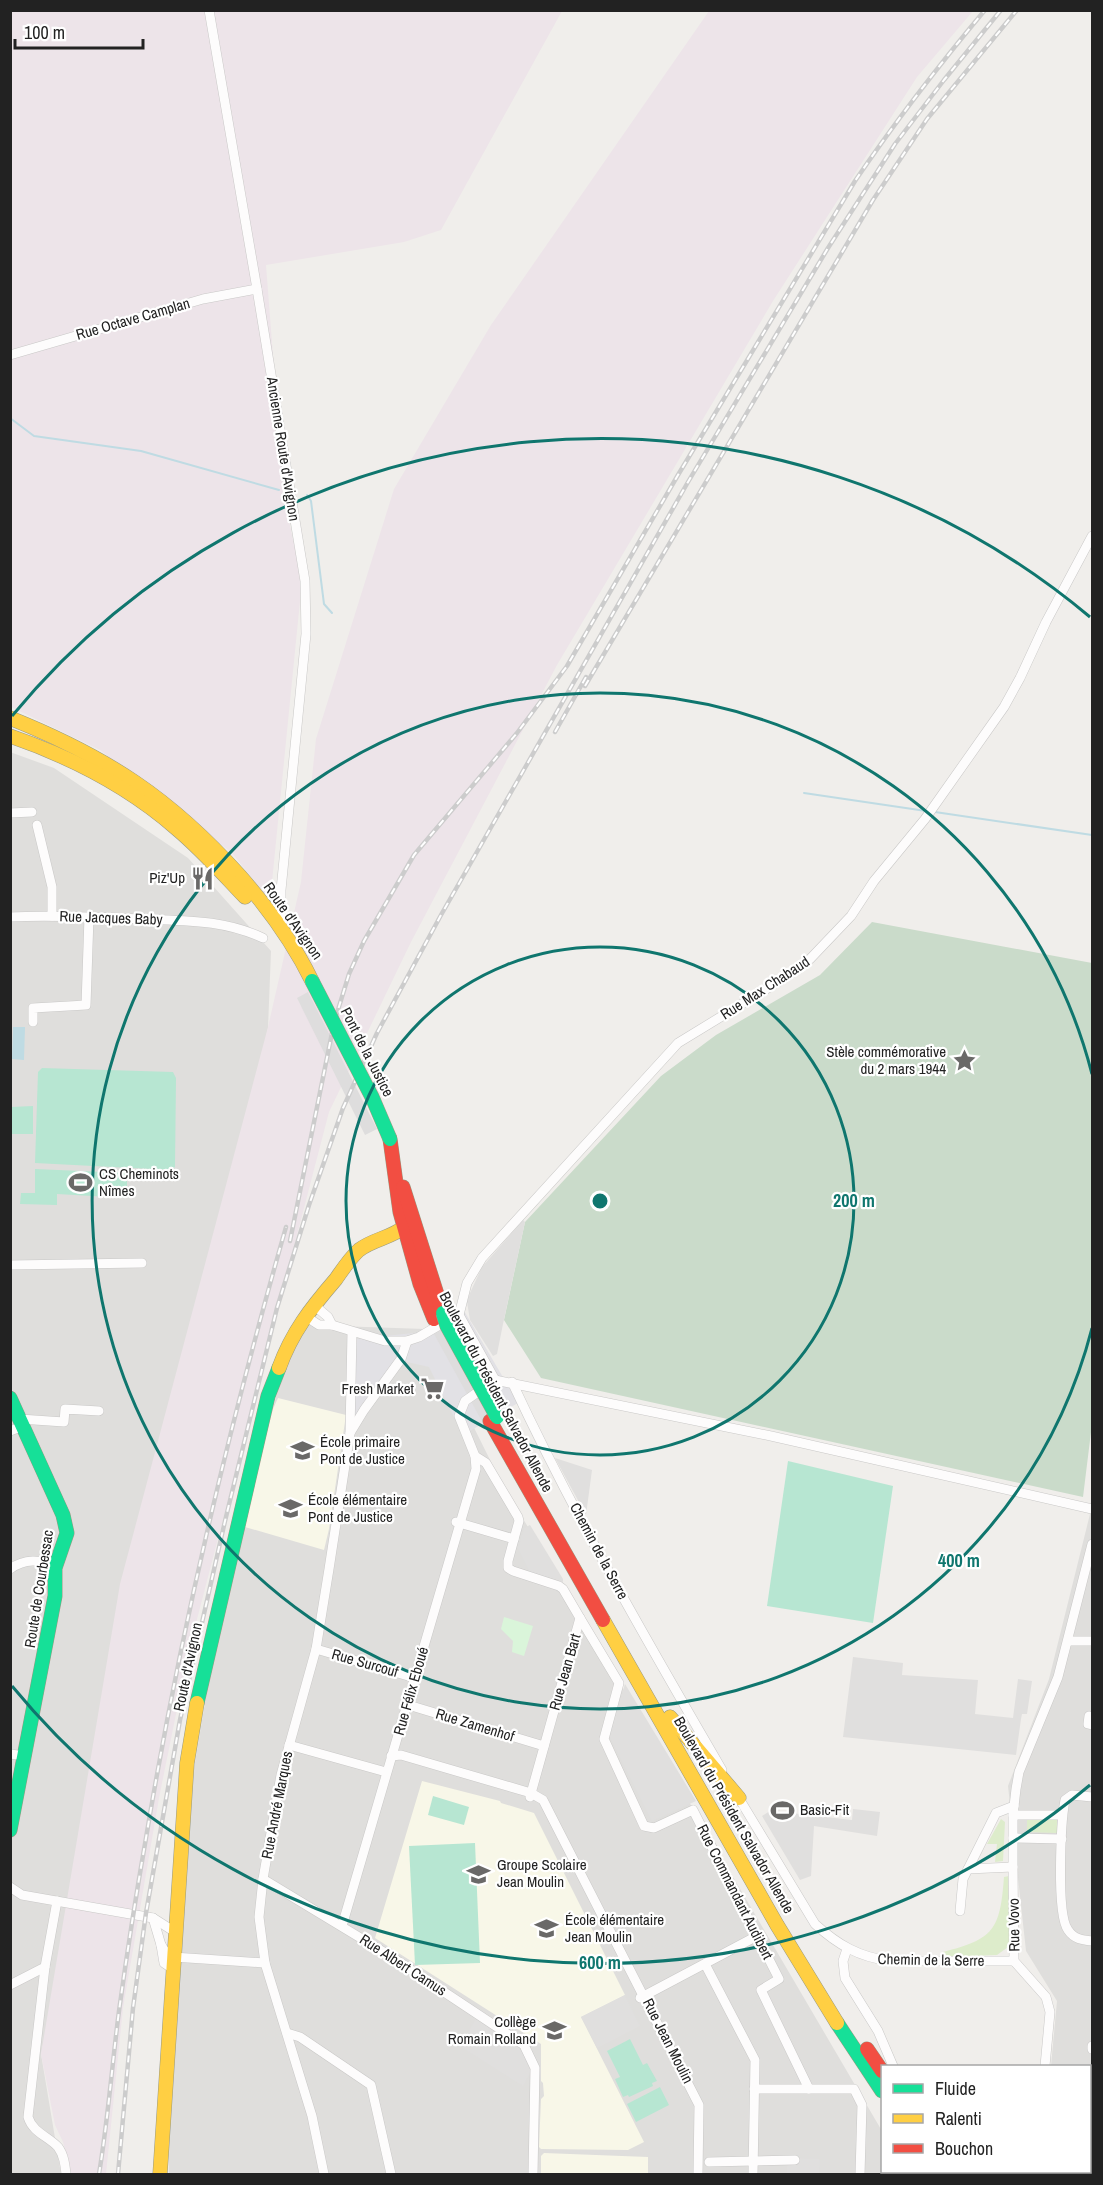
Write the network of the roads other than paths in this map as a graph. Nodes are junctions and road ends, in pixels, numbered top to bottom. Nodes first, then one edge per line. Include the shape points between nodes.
1 (209, 10) edge
2 (257, 289) junction
3 (10, 355) edge
4 (1092, 536) edge
5 (10, 718) edge
6 (10, 736) edge
7 (32, 812) dead end
8 (10, 813) edge
9 (37, 825) dead end
10 (281, 890) junction
11 (260, 899) junction
12 (52, 916) junction
13 (10, 917) edge
14 (89, 917) junction
15 (281, 928) junction
16 (263, 938) dead end
17 (312, 981) junction
18 (33, 1022) dead end
19 (390, 1139) junction
20 (413, 1216) junction
21 (404, 1227) junction
22 (142, 1263) dead end
23 (10, 1265) edge
24 (314, 1305) junction
25 (459, 1315) junction
26 (305, 1316) junction
27 (438, 1316) junction
28 (332, 1325) junction
29 (352, 1332) junction
30 (406, 1341) junction
31 (495, 1380) junction
32 (512, 1382) junction
33 (10, 1398) edge
34 (351, 1407) junction
35 (364, 1410) junction
36 (99, 1411) dead end
37 (494, 1419) junction
38 (18, 1425) edge
39 (350, 1433) junction
40 (475, 1455) junction
41 (1092, 1509) edge
42 (458, 1522) junction
43 (514, 1539) junction
44 (1092, 1544) edge
45 (55, 1568) junction
46 (10, 1569) edge
47 (580, 1618) junction
48 (1069, 1641) junction
49 (1092, 1641) edge
50 (316, 1649) junction
51 (415, 1678) junction
52 (406, 1705) junction
53 (670, 1717) junction
54 (289, 1745) junction
55 (544, 1746) junction
56 (10, 1754) edge
57 (25, 1756) junction
58 (391, 1756) junction
59 (386, 1772) junction
60 (531, 1795) junction
61 (1092, 1797) edge
62 (739, 1798) junction
63 (1013, 1811) junction
64 (1062, 1815) junction
65 (10, 1830) edge
66 (1013, 1838) junction
67 (1061, 1843) junction
68 (1012, 1867) junction
69 (968, 1869) junction
70 (263, 1879) junction
71 (10, 1887) edge
72 (57, 1901) junction
73 (960, 1911) dead end
74 (153, 1918) junction
75 (342, 1926) junction
76 (175, 1932) junction
77 (758, 1936) junction
78 (1092, 1941) edge
79 (848, 1949) junction
80 (1014, 1961) junction
81 (173, 1963) junction
82 (265, 1963) junction
83 (705, 1964) junction
84 (45, 1967) junction
85 (10, 1985) edge
86 (642, 1997) junction
87 (287, 2033) junction
88 (892, 2065) edge
89 (1045, 2065) edge
90 (881, 2070) edge
91 (809, 2089) junction
92 (881, 2089) edge
93 (754, 2090) junction
94 (795, 2160) dead end
95 (753, 2161) junction
96 (709, 2162) dead end
97 (66, 2175) edge
98 (160, 2175) edge
99 (324, 2175) edge
100 (391, 2175) edge
101 (532, 2175) edge
102 (698, 2175) edge
103 (753, 2175) edge
104 (860, 2175) edge

1 - 2 street, Ancienne Route d'Avignon
2 - 3 street, Rue Octave Camplan via 203,299
2 - 10 street, Ancienne Route d'Avignon via 304,582 306,634
4 - 25 street, Rue Max Chabaud via 1004,707 851,916 786,978 678,1043 482,1258 467,1283
5 - 11 main road, Route d'Avignon via 86,751 169,806
6 - 17 main road, Route d'Avignon via 83,765 168,821 272,925
7 - 8 street
9 - 12 street via 52,888
10 - 11 street via 269,900
10 - 15 street, Ancienne Route d'Avignon
11 - 15 main road, Route d'Avignon
12 - 13 street, Rue Jacques Baby
12 - 14 street, Rue Jacques Baby
14 - 16 street, Rue Jacques Baby via 212,922
14 - 18 street via 86,1005 33,1008
15 - 17 main road, Route d'Avignon via 302,957
17 - 19 main road, Pont de la Justice, bridge
19 - 20 main road, Boulevard du Président Salvador Allende
19 - 21 main road, Boulevard du Président Salvador Allende
20 - 21 main road
20 - 27 main road, Boulevard du Président Salvador Allende
21 - 24 main road, Route d'Avignon via 363,1247
21 - 27 main road, Boulevard du Président Salvador Allende via 420,1284
22 - 23 street
24 - 26 main road, Route d'Avignon
24 - 28 street
25 - 30 street
25 - 31 street
26 - 28 street via 320,1325
26 - 76 main road, Route d'Avignon via 291,1338 268,1396 195,1711 187,1763
27 - 37 main road, Boulevard du Président Salvador Allende
28 - 29 street
29 - 30 street via 385,1341
29 - 34 street, Rue André Marques
30 - 35 street via 401,1359
31 - 32 street
31 - 40 street via 465,1401 459,1416
32 - 41 street
32 - 62 street, Chemin de la Serre via 645,1637
33 - 38 main road, Route de Courbessac
34 - 35 street
34 - 39 street, Rue André Marques
35 - 39 street
36 - 38 street via 65,1409 64,1422
37 - 53 main road, Boulevard du Président Salvador Allende
37 - 92 main road, Boulevard du Président Salvador Allende via 777,1925
38 - 45 main road, Route de Courbessac via 63,1515 67,1533
39 - 50 street, Rue André Marques
40 - 42 street, Rue Félix Eboué via 476,1469
40 - 43 street via 486,1463 518,1517
42 - 43 street
42 - 51 street, Rue Félix Eboué
43 - 47 street, Rue Jean Bart via 508,1568 559,1586
44 - 48 street, Rue Vovo
45 - 46 street via 34,1560
45 - 57 main road, Route de Courbessac via 55,1596
47 - 55 street, Rue Jean Bart
47 - 77 street, Rue Commandant Audibert via 619,1683 604,1739 645,1826 654,1828 693,1810
48 - 49 street
48 - 63 street, Rue Vovo via 1019,1772
50 - 51 street, Rue Surcouf
50 - 54 street, Rue André Marques
51 - 52 street, Rue Félix Eboué
52 - 55 street, Rue Zamenhof
52 - 58 street, Rue Félix Eboué
53 - 62 main road
53 - 90 main road, Boulevard du Président Salvador Allende via 790,1931
54 - 59 street
54 - 70 street, Rue André Marques
55 - 60 street, Rue Jean Bart
56 - 57 street
57 - 65 main road, Route de Courbessac
58 - 59 street, Rue Félix Eboué
58 - 60 street via 401,1755
59 - 75 street, Rue Félix Eboué
60 - 86 street, Rue Jean Moulin via 543,1800
61 - 64 street via 1072,1795 1065,1800
62 - 79 street, Chemin de la Serre via 815,1924
63 - 64 street
63 - 66 street, Rue Vovo
63 - 69 street via 996,1812
64 - 67 street
66 - 67 street
66 - 68 street, Rue Vovo
67 - 78 street via 1063,1921 1077,1939
68 - 69 street
68 - 80 street, Rue Vovo
69 - 73 street via 963,1879
70 - 75 street, Rue Albert Camus
70 - 82 street, Rue André Marques via 259,1917
71 - 72 street via 22,1895
72 - 74 street
72 - 84 street
74 - 76 street
74 - 81 street via 164,1963
75 - 101 street, Rue Albert Camus via 524,2045 535,2068
76 - 81 main road, Route d'Avignon
77 - 83 street
77 - 91 street, Rue Commandant Audibert via 779,1979 761,1990
79 - 80 street, Chemin de la Serre via 890,1961
79 - 88 street via 843,1961 845,1978 878,2031
80 - 89 street, Rue Vovo via 1049,2004
81 - 82 street
81 - 98 main road, Route d'Avignon
82 - 87 street, Rue André Marques
83 - 86 street
83 - 93 street via 755,2060
84 - 85 street
84 - 97 street via 28,2117 30,2124 57,2146
86 - 102 street, Rue Jean Moulin via 699,2105
87 - 99 street, Rue André Marques via 312,2116
87 - 100 street via 300,2037 371,2085
91 - 93 street
91 - 104 street via 854,2089 862,2105
93 - 95 street
94 - 95 street
95 - 96 street
95 - 103 street

